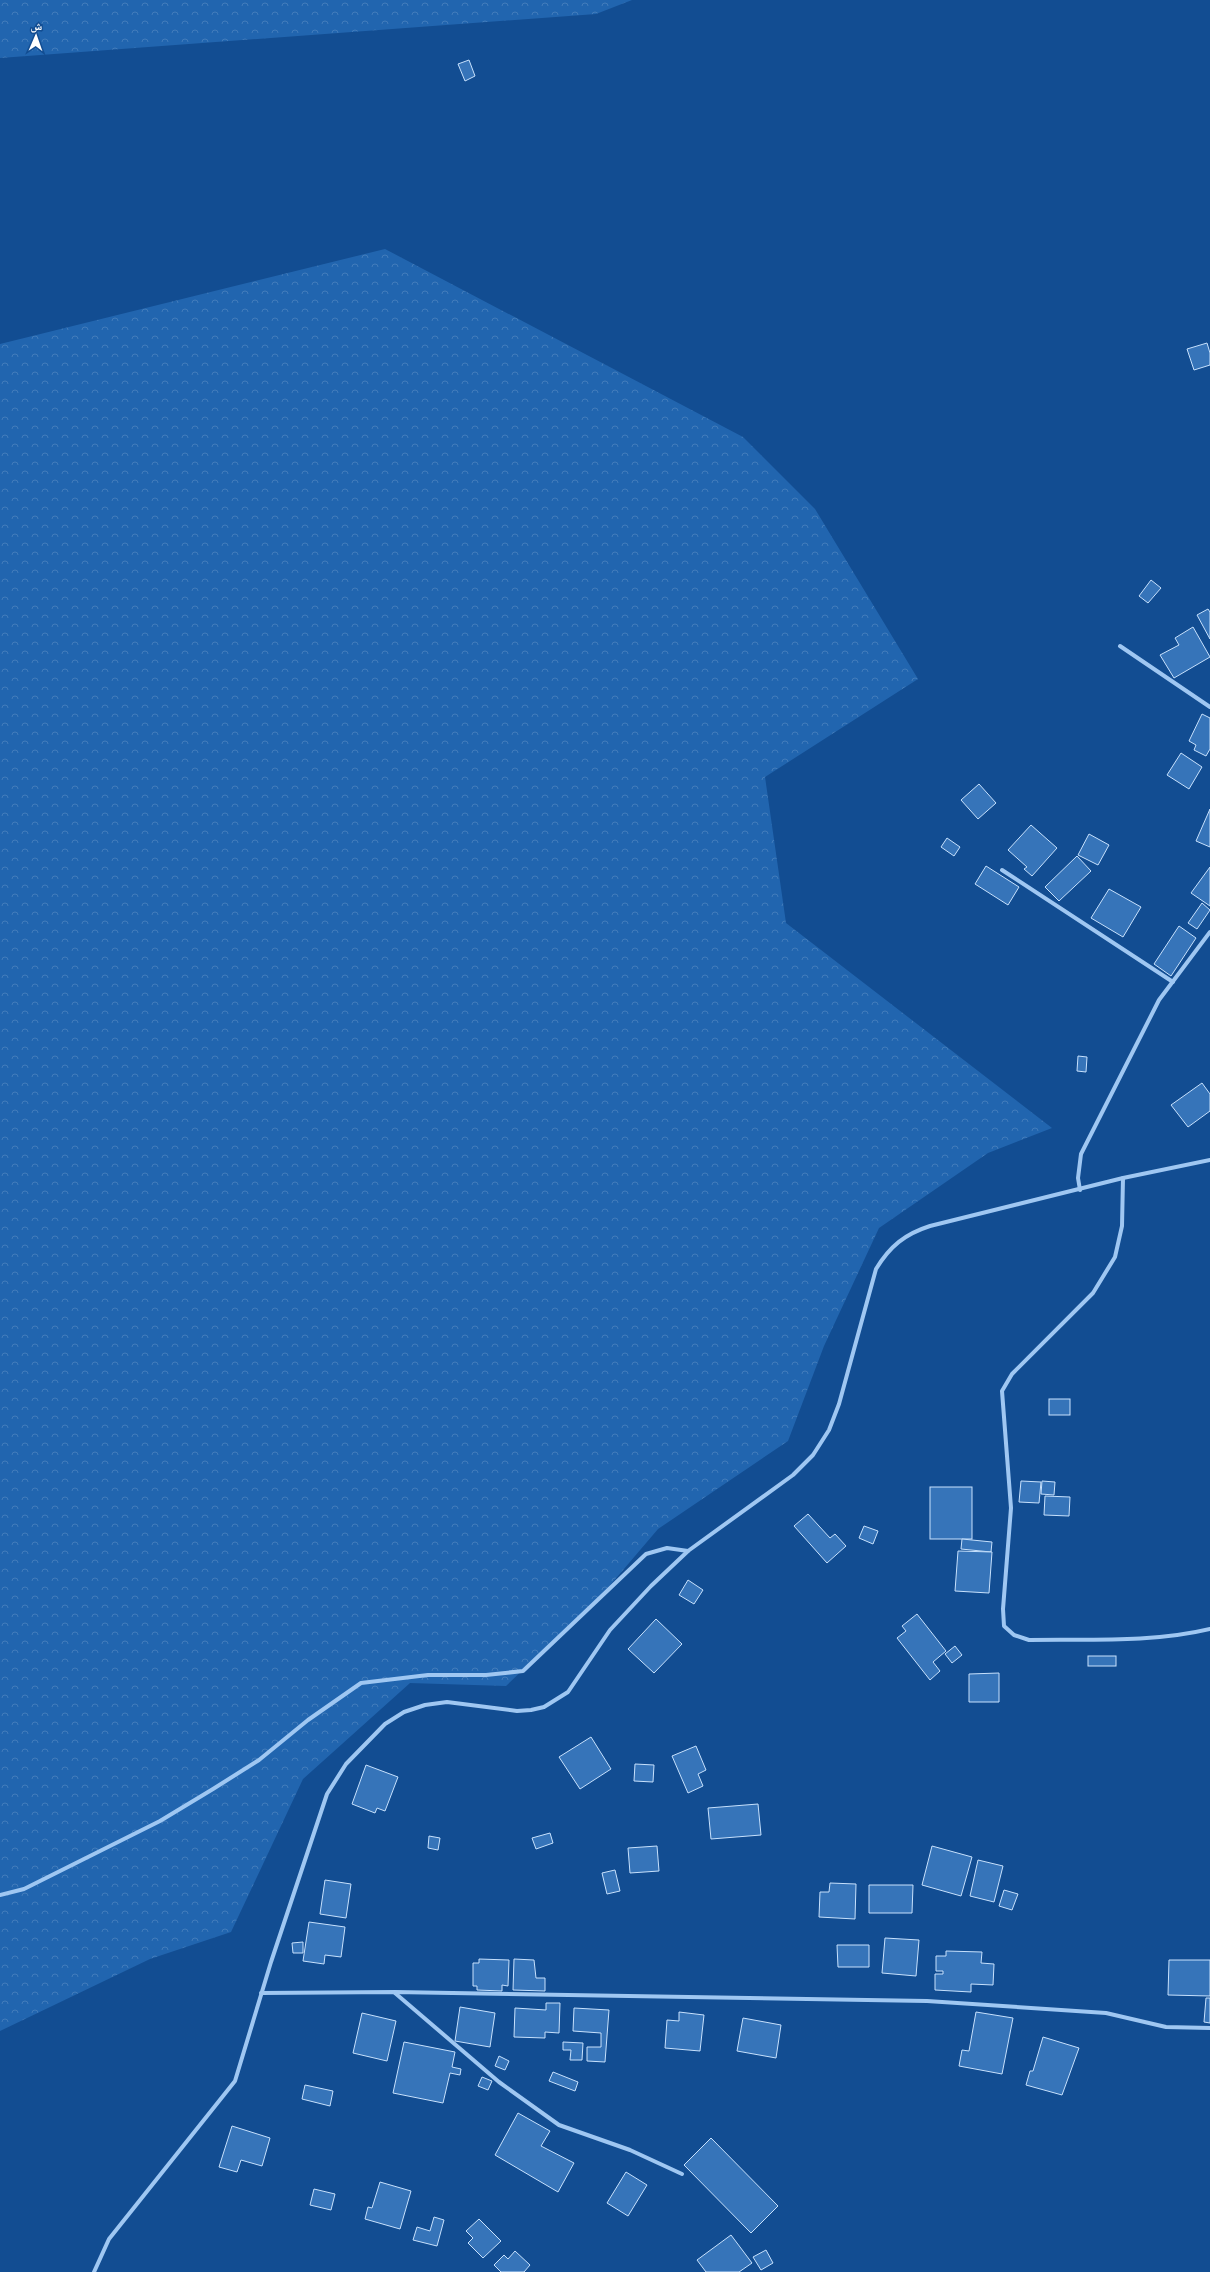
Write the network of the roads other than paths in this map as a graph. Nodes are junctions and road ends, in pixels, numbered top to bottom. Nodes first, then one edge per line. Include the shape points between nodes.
1 (1120, 646) dead end
2 (1210, 707) edge
3 (1002, 870) dead end
4 (1210, 932) edge
5 (1173, 982) junction
6 (1210, 1160) edge
7 (1122, 1178) junction
8 (1080, 1190) junction
9 (688, 1551) junction
10 (1210, 1629) edge
11 (0, 1895) edge
12 (395, 1992) junction
13 (261, 1993) junction
14 (1210, 2028) edge
15 (682, 2174) dead end
16 (94, 2272) edge

1 - 2 street
3 - 5 street
4 - 5 street
5 - 8 street via 1159,1000 1082,1154 1078,1178
6 - 7 street
7 - 8 street
7 - 10 street via 1122,1226 1115,1257 1093,1294 1012,1374 1002,1390 1012,1508 1004,1626 1014,1635 1029,1640 1132,1639
8 - 9 street via 930,1226 898,1241 885,1254 876,1269 839,1404 829,1430 813,1455 793,1475
9 - 11 street via 667,1548 646,1554 523,1671 486,1675 428,1675 361,1683 308,1720 259,1760 160,1820 24,1889
9 - 13 street via 610,1630 568,1692 557,1700 544,1707 517,1711 447,1702 425,1705 404,1712 385,1724 346,1764 327,1794
12 - 13 street
12 - 14 street via 927,2001 1106,2013 1166,2027
12 - 15 street via 499,2082 559,2125 630,2150
13 - 16 street via 236,2081 109,2239

